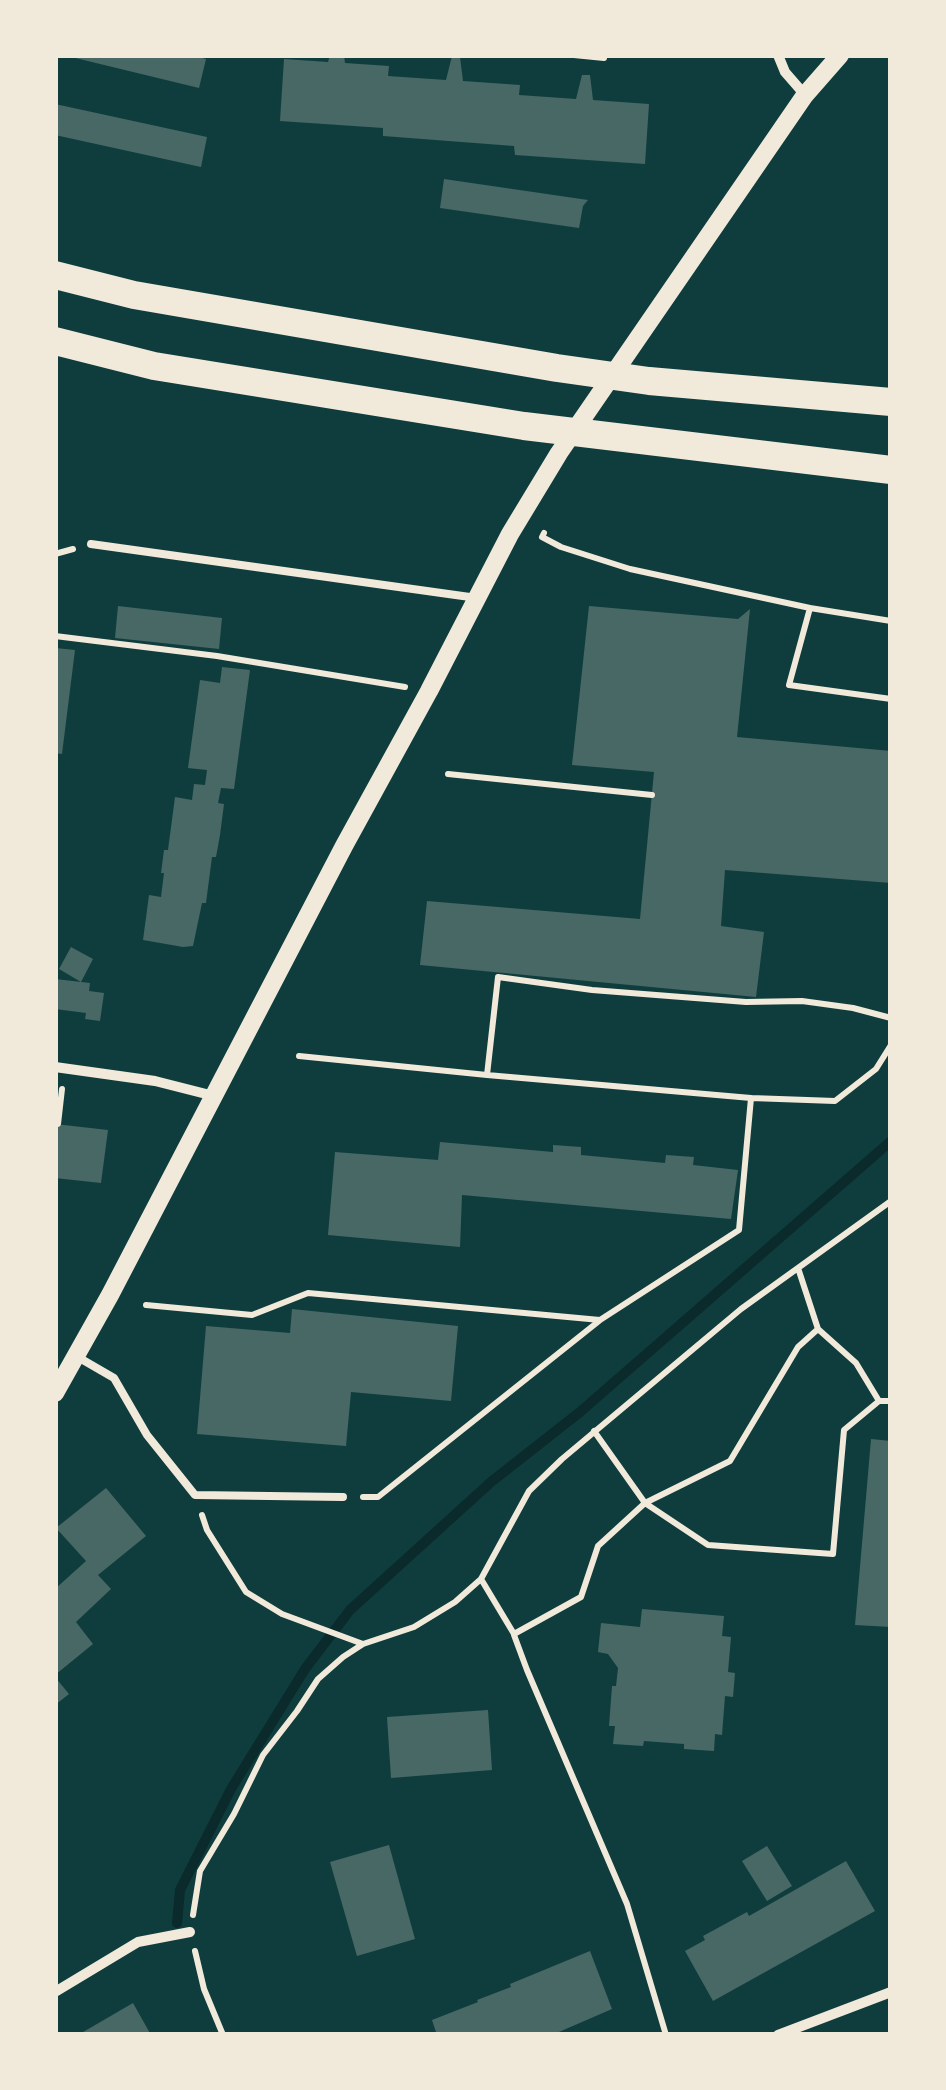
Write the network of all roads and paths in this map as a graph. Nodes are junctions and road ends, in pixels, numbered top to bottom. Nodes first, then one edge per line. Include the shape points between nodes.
1 (574, 55) edge
2 (604, 55) edge
3 (778, 55) edge
4 (840, 55) edge
5 (805, 95) junction
6 (55, 275) edge
7 (55, 341) edge
8 (891, 402) edge
9 (891, 470) edge
10 (549, 524) dead end
11 (91, 544) dead end
12 (477, 598) junction
13 (810, 608) junction
14 (891, 621) edge
15 (55, 636) edge
16 (429, 691) junction
17 (891, 700) edge
18 (448, 774) dead end
19 (652, 794) dead end
20 (891, 1018) edge
21 (891, 1046) edge
22 (299, 1056) dead end
23 (60, 1067) edge
24 (487, 1076) junction
25 (214, 1096) junction
26 (751, 1098) junction
27 (58, 1124) dead end
28 (891, 1202) edge
29 (798, 1268) junction
30 (146, 1305) dead end
31 (600, 1320) junction
32 (818, 1329) junction
33 (76, 1356) junction
34 (55, 1393) edge
35 (879, 1400) junction
36 (891, 1401) edge
37 (594, 1431) junction
38 (195, 1495) junction
39 (343, 1497) joint
40 (645, 1503) junction
41 (481, 1579) junction
42 (514, 1634) junction
43 (364, 1644) junction
44 (190, 1932) junction
45 (55, 1992) edge
46 (891, 1992) edge
47 (223, 2035) edge
48 (666, 2035) edge
49 (778, 2035) edge

1 - 2 path
3 - 5 street
4 - 5 street
5 - 12 street via 559,453
6 - 8 highway via 134,295 557,368
7 - 9 highway via 154,366 524,426
10 - 13 path via 542,538 613,564
11 - 12 lane
12 - 16 street
13 - 14 path
13 - 17 path via 789,686
15 - 16 path
16 - 25 street
18 - 19 path
20 - 24 path via 802,1001 746,1002 498,978
21 - 26 path via 876,1069 836,1101
22 - 24 path
23 - 25 street
23 - 27 path
24 - 26 path
25 - 33 street
26 - 31 path via 739,1230
28 - 29 path
29 - 32 path
29 - 37 path
30 - 31 path via 252,1315 308,1292
31 - 39 path via 378,1497
32 - 35 path via 856,1363
32 - 40 path via 798,1347 730,1462
33 - 34 street
33 - 38 lane via 114,1378 146,1435
35 - 36 path
35 - 40 path via 844,1430 833,1554 708,1545
37 - 40 path
37 - 41 path via 529,1491
38 - 39 lane
38 - 43 path via 207,1530 246,1592 282,1614
40 - 42 path via 598,1546 581,1597
41 - 42 path
41 - 43 path via 414,1627
42 - 48 path via 627,1904
43 - 44 path via 318,1678 263,1754 200,1871
44 - 45 street via 138,1942
44 - 47 path
46 - 49 street

